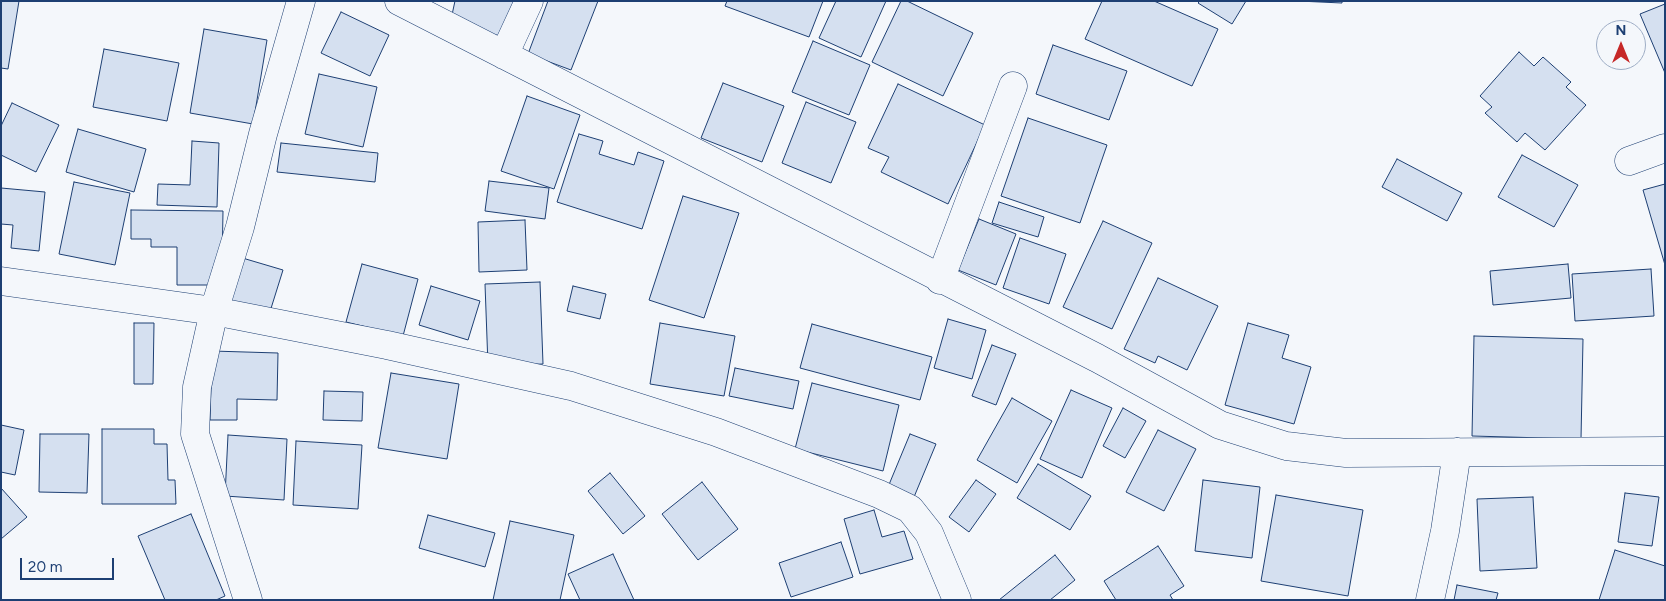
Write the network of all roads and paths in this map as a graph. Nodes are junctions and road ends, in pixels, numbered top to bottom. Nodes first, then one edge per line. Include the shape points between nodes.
1 (301, 1) edge
2 (399, 1) edge
3 (529, 1) edge
4 (504, 55) junction
5 (1013, 86) dead end
6 (1665, 148) edge
7 (1629, 161) dead end
8 (940, 280) junction
9 (1, 281) edge
10 (214, 311) junction
11 (1457, 452) junction
12 (1665, 452) edge
13 (248, 600) edge
14 (957, 600) edge
15 (1430, 600) edge

1 - 10 street via 240,228
2 - 4 street
3 - 4 street
4 - 8 street
5 - 8 street
6 - 7 street
8 - 11 street via 1097,358 1220,426 1286,446 1346,453
9 - 10 street
10 - 13 street via 197,387 195,434
10 - 14 street via 571,386 716,432 879,494 910,509 929,533
11 - 12 street
11 - 15 street

